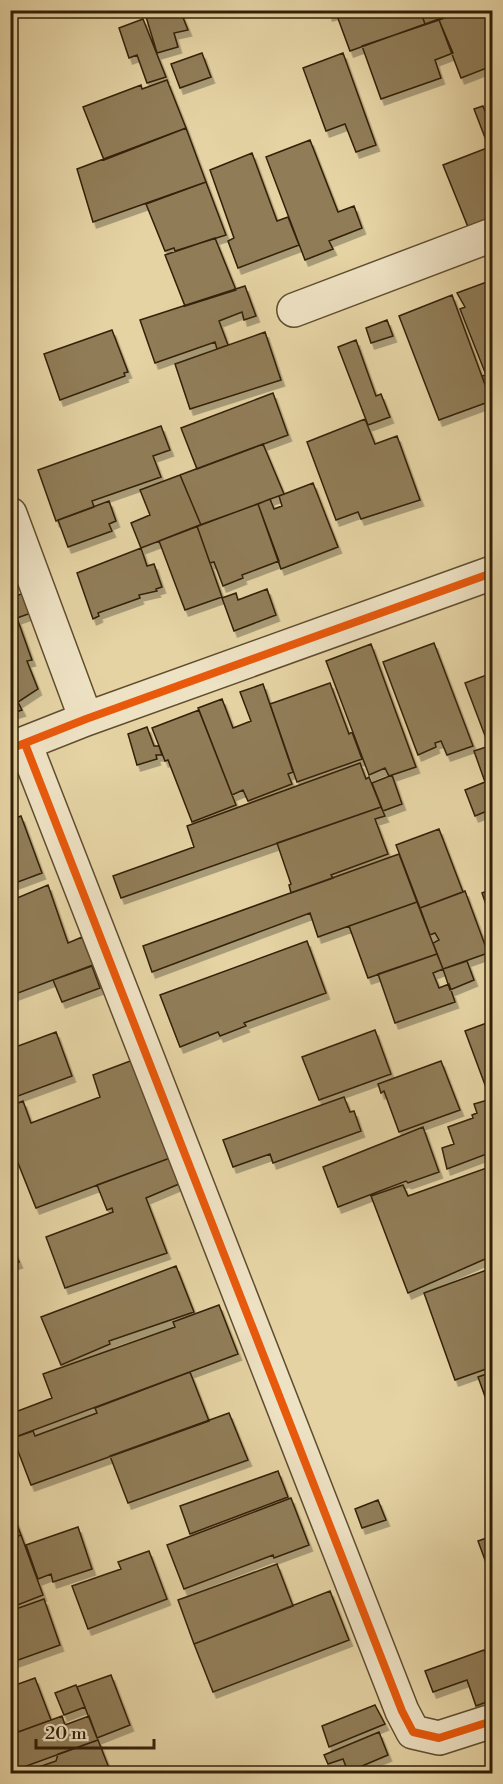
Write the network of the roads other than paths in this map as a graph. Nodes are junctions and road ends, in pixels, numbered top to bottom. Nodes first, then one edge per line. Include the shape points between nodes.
1 (492, 235) edge
2 (294, 310) dead end
3 (10, 514) edge
4 (492, 573) edge
5 (86, 719) junction
6 (18, 746) edge
7 (492, 1721) edge

1 - 2 street
3 - 5 street
4 - 5 street
5 - 6 street
6 - 7 street via 402,1711 413,1732 439,1738

